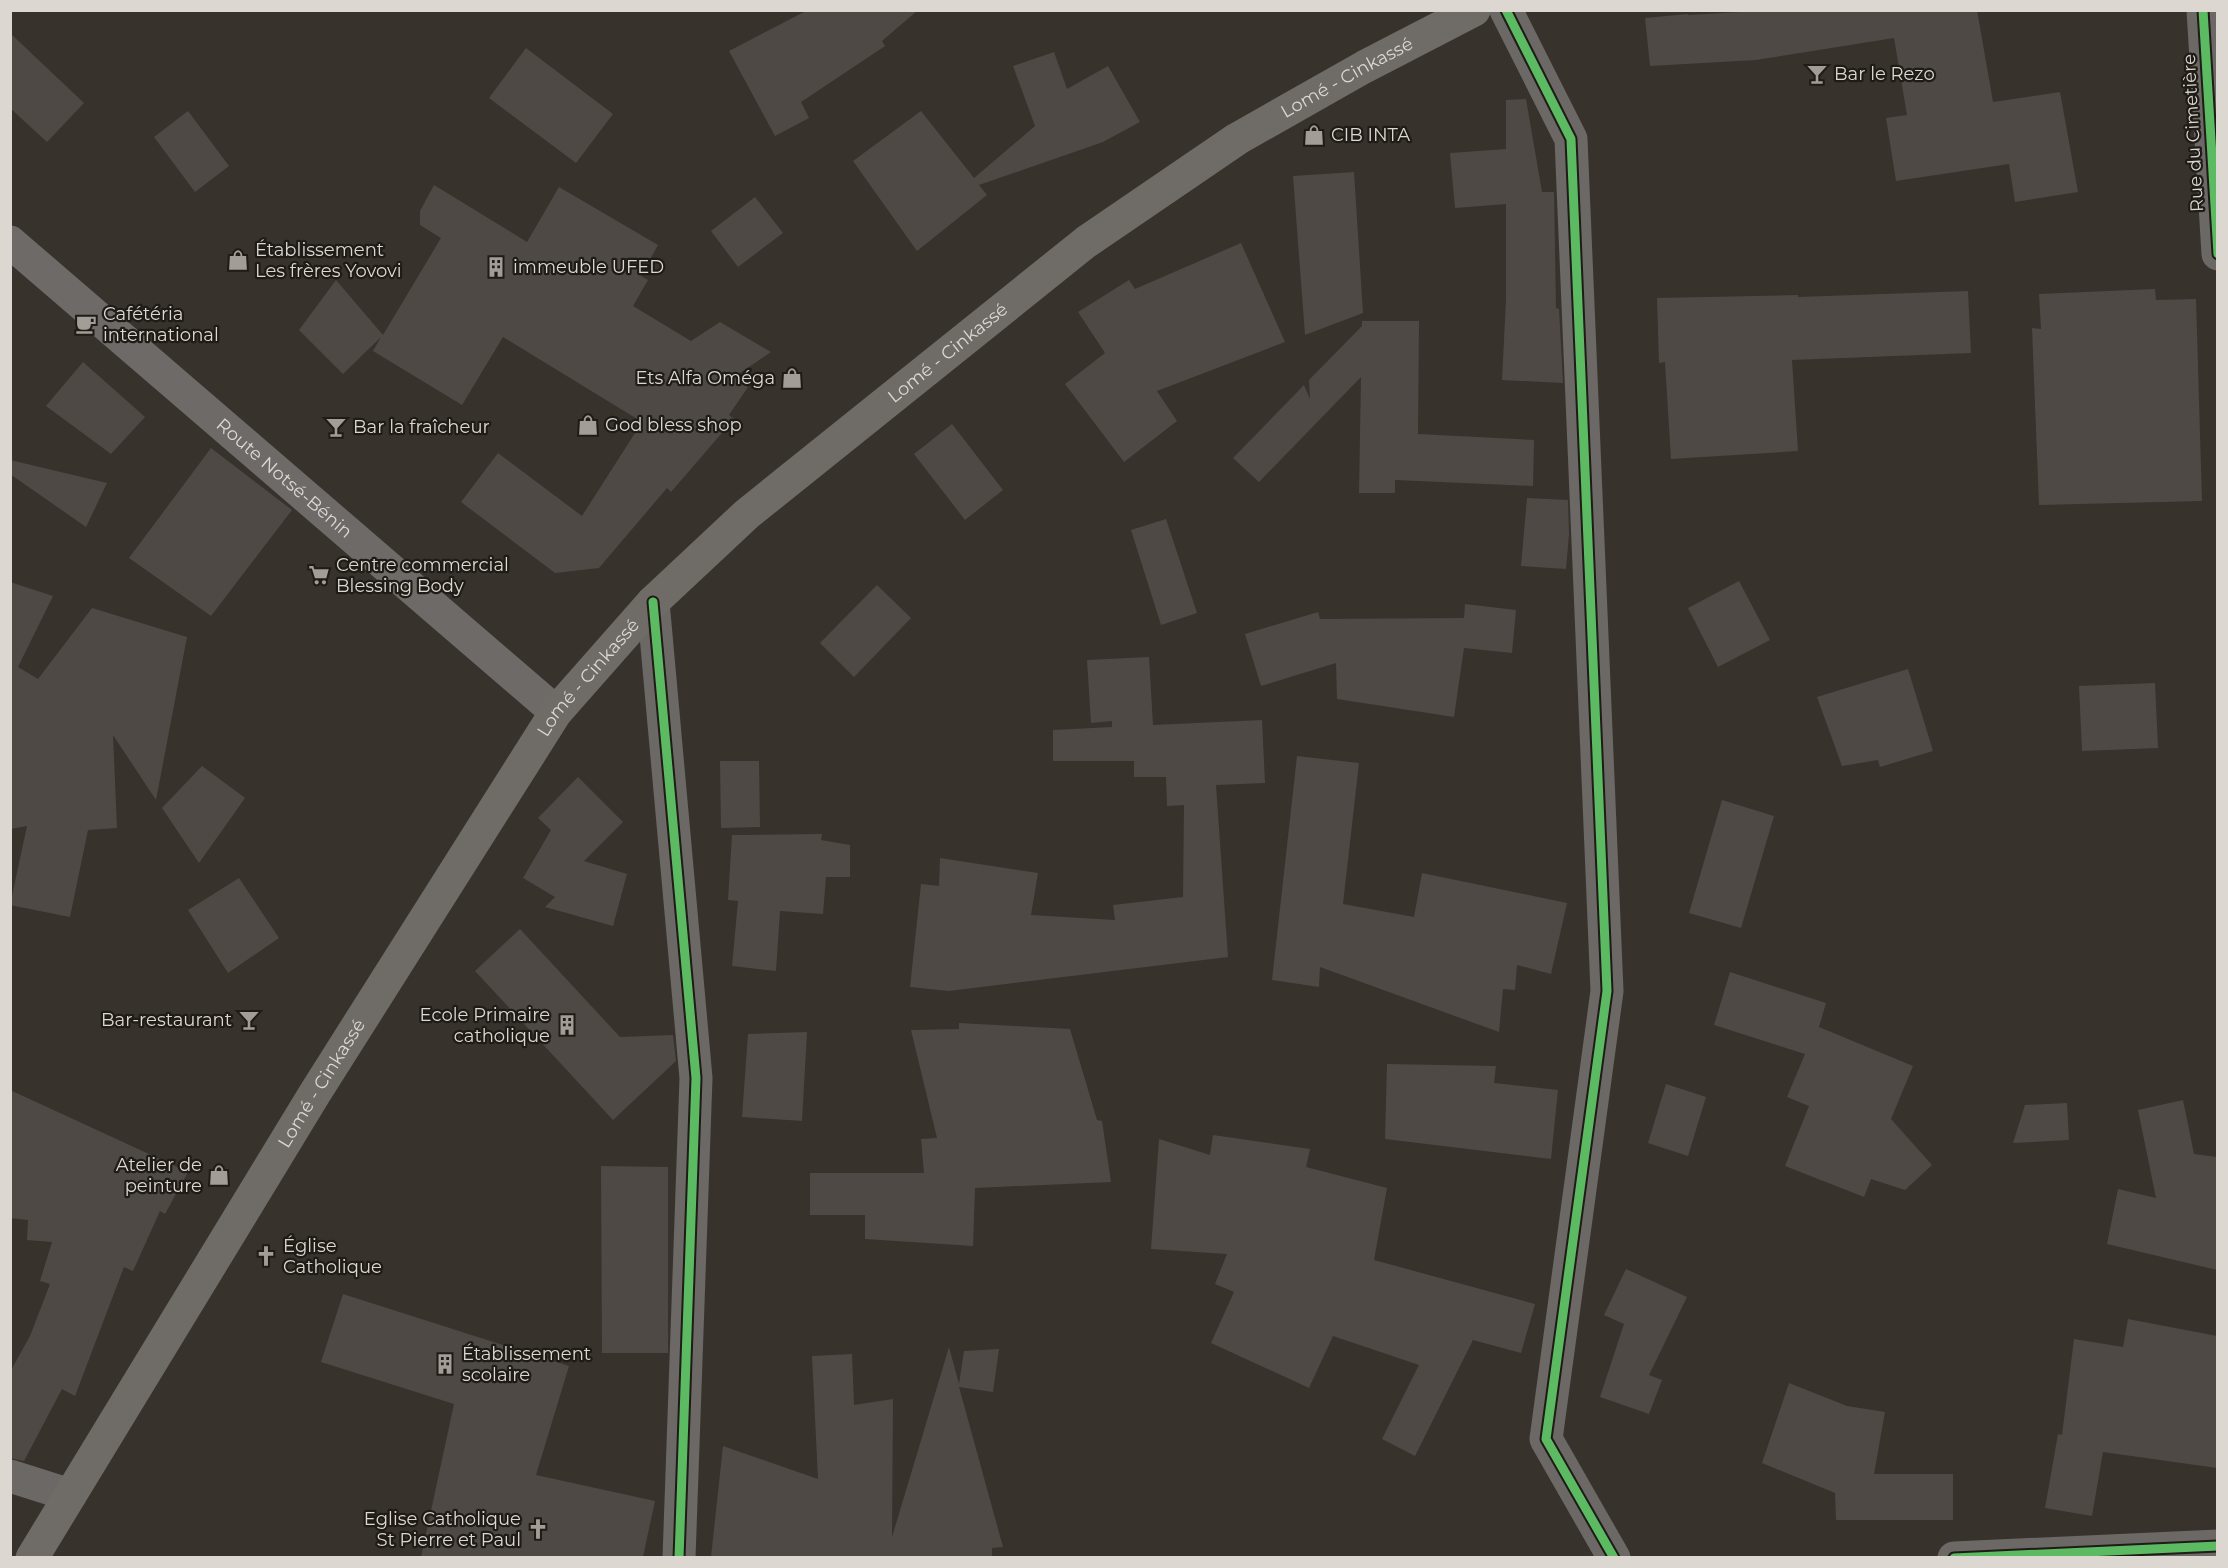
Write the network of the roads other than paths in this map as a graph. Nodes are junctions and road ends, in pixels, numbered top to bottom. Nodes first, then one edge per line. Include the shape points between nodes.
1 (1474, 10) edge
2 (1506, 10) edge
3 (2203, 10) edge
4 (10, 242) edge
5 (2217, 254) edge
6 (653, 602) junction
7 (556, 712) junction
8 (10, 1476) edge
9 (70, 1495) junction
10 (2217, 1546) edge
11 (32, 1557) edge
12 (679, 1557) edge
13 (1614, 1557) edge
14 (1954, 1557) edge

1 - 6 highway, Lomé - Cinkassé via 1237,139 1086,242 747,514
2 - 13 street via 1571,139 1607,991 1546,1439
3 - 5 street, Rue du Cimetière
4 - 7 main road, Route Notsé-Bénin
6 - 7 highway, Lomé - Cinkassé
6 - 12 street via 696,1078
7 - 9 highway, Lomé - Cinkassé via 315,1093
8 - 9 street
9 - 11 highway, Lomé - Cinkassé
10 - 14 street

